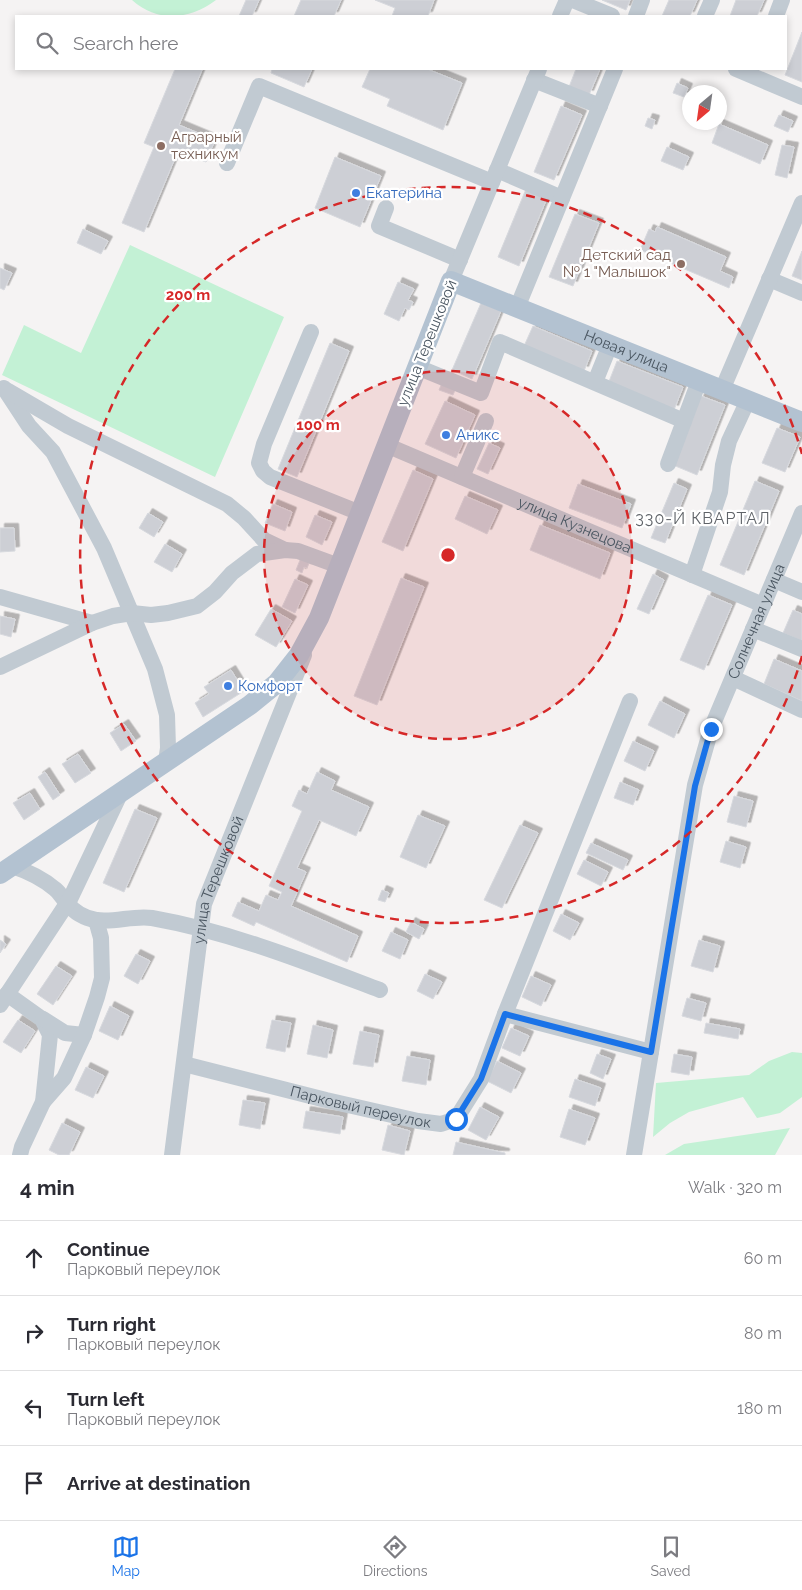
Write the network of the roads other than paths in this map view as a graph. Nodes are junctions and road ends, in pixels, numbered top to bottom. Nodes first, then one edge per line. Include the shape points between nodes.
1 (567, 0) edge
2 (574, 0) edge
3 (642, 0) edge
4 (712, 0) edge
5 (782, 0) edge
6 (560, 15) edge
7 (610, 15) edge
8 (636, 15) edge
9 (705, 15) edge
10 (776, 15) edge
11 (615, 70) edge
12 (747, 71) edge
13 (537, 74) edge
14 (802, 96) edge
15 (600, 106) junction
16 (227, 163) dead end
17 (495, 176) junction
18 (562, 198) junction
19 (802, 203) edge
20 (386, 208) dead end
21 (798, 223) edge
22 (460, 260) junction
23 (769, 279) junction
24 (452, 281) junction
25 (802, 293) edge
26 (518, 308) junction
27 (310, 332) dead end
28 (610, 345) junction
29 (417, 367) junction
30 (699, 381) junction
31 (595, 382) junction
32 (2, 387) edge
33 (722, 390) junction
34 (748, 400) junction
35 (486, 420) dead end
36 (684, 421) junction
37 (802, 422) edge
38 (386, 444) junction
39 (668, 464) dead end
40 (462, 477) junction
41 (360, 513) junction
42 (802, 516) edge
43 (285, 550) junction
44 (339, 566) junction
45 (692, 575) junction
46 (774, 580) junction
47 (802, 592) edge
48 (0, 597) edge
49 (763, 605) junction
50 (132, 613) junction
51 (319, 618) junction
52 (92, 623) junction
53 (753, 629) junction
54 (802, 650) edge
55 (0, 666) edge
56 (732, 678) junction
57 (630, 701) dead end
58 (802, 710) edge
59 (166, 762) junction
60 (121, 792) junction
61 (6, 870) edge
62 (67, 903) junction
63 (96, 920) junction
64 (201, 929) junction
65 (380, 990) dead end
66 (4, 1000) edge
67 (505, 1014) junction
68 (42, 1019) junction
69 (84, 1035) junction
70 (651, 1052) junction
71 (184, 1064) junction
72 (43, 1102) junction
73 (20, 1155) edge
74 (172, 1155) edge
75 (634, 1155) edge

1 - 6 street
2 - 7 street
3 - 8 street
4 - 9 street
5 - 10 street
11 - 15 street
12 - 14 street
13 - 15 street
13 - 17 street, улица Терешковой
15 - 18 street
16 - 17 street via 258,86
17 - 18 street
17 - 22 street, улица Терешковой
18 - 26 street
19 - 21 street
20 - 22 street via 380,226
21 - 23 street
22 - 24 street, улица Терешковой
23 - 25 street
23 - 33 street
24 - 26 main road, Новая улица
24 - 29 main road, улица Терешковой
26 - 28 main road, Новая улица
27 - 41 street via 259,463 270,477
28 - 30 main road, Новая улица
28 - 31 street
29 - 31 street via 481,392 500,342
29 - 38 main road, улица Терешковой
30 - 33 main road, Новая улица
30 - 36 street
31 - 36 street
32 - 43 street via 68,426 227,504 264,540
32 - 50 street via 58,460 104,548
33 - 34 main road, Новая улица
34 - 37 main road, Новая улица
34 - 45 street via 729,441 720,492
35 - 40 street
36 - 39 street
38 - 40 street, улица Кузнецова
38 - 41 main road, улица Терешковой
40 - 45 street, улица Кузнецова
41 - 44 main road, улица Терешковой
42 - 46 street, Солнечная улица
43 - 44 street via 298,551
43 - 50 street via 257,554 196,606 151,615
44 - 51 main road, улица Терешковой
45 - 49 street, улица Кузнецова
46 - 47 street
46 - 49 street, Солнечная улица
48 - 52 street
49 - 53 street, Солнечная улица
50 - 52 street
50 - 59 street via 155,670 167,715
51 - 59 main road, улица Терешковой via 299,656 276,683 250,705
51 - 64 street, улица Терешковой via 204,904
52 - 55 street
53 - 54 street
53 - 56 street, Солнечная улица
56 - 58 street
56 - 70 street, Солнечная улица via 711,729 695,786
57 - 67 street, Парковый переулок
59 - 60 main road, улица Терешковой
60 - 61 main road, улица Терешковой
60 - 62 street
61 - 62 street via 27,871 44,880
62 - 63 street via 77,913
62 - 66 street
63 - 64 street via 150,918
63 - 69 street via 101,938 102,978
64 - 65 street via 296,958
64 - 71 street, улица Терешковой
66 - 68 street
67 - 70 street
67 - 71 street, Парковый переулок via 481,1079 456,1119 440,1124 326,1100
68 - 69 street via 65,1033
68 - 72 street via 50,1035
69 - 72 street via 64,1078
70 - 75 street
71 - 74 street, улица Терешковой
72 - 73 street

